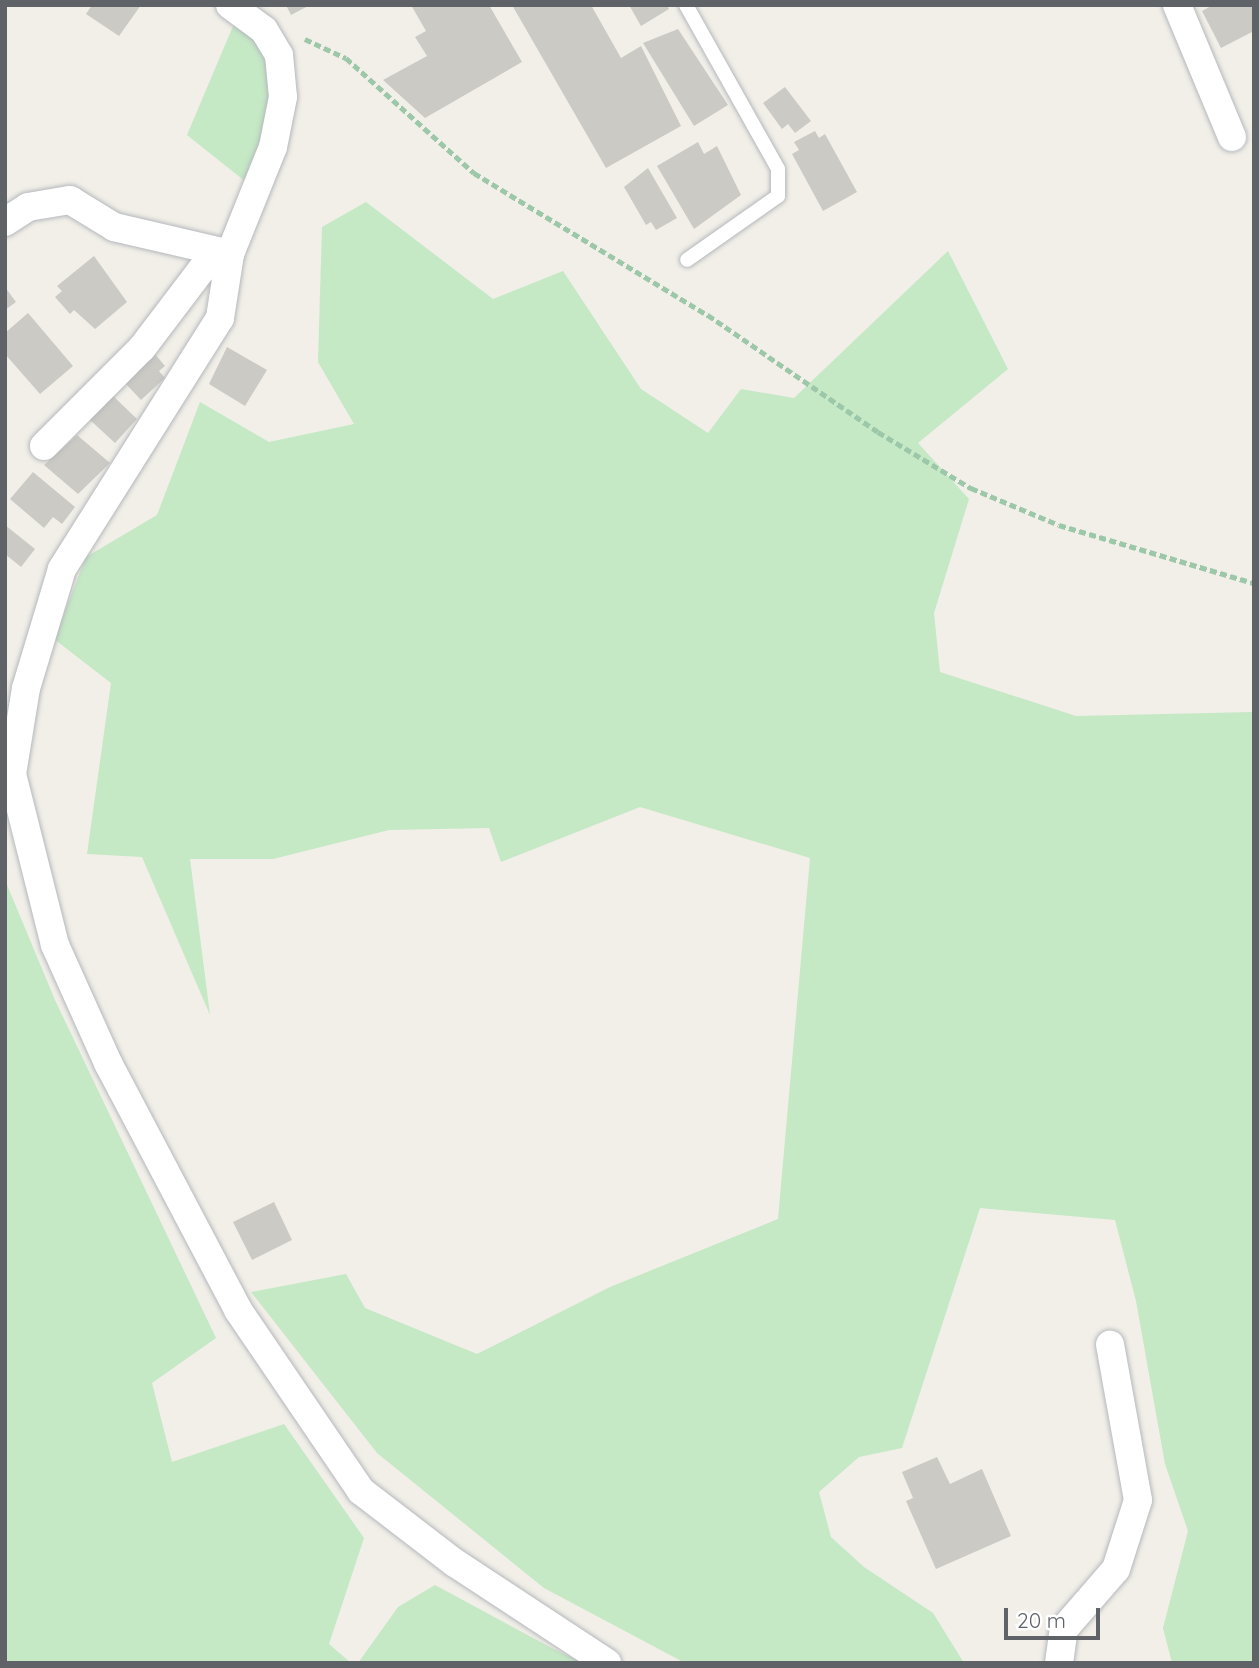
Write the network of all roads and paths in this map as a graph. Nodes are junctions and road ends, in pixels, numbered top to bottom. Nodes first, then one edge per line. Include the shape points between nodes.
1 (230, 5) edge
2 (686, 5) edge
3 (1177, 5) edge
4 (264, 30) junction
5 (1232, 137) dead end
6 (5, 222) edge
7 (230, 254) junction
8 (687, 260) dead end
9 (44, 446) dead end
10 (1254, 583) edge
11 (1110, 1345) dead end
12 (607, 1663) edge
13 (1059, 1663) edge

1 - 4 street
2 - 8 lane via 778,169 778,196
3 - 5 street
4 - 7 street via 279,55 283,97 273,147
4 - 10 path via 292,34 346,58 474,173 708,315 878,432 971,488 1059,525
6 - 7 street via 28,207 70,200 114,228
7 - 9 street via 202,269 142,348
7 - 12 street via 220,318 62,569 26,688 12,774 55,944 108,1063 238,1310 361,1491 455,1563
11 - 13 street via 1138,1500 1116,1569 1063,1629

